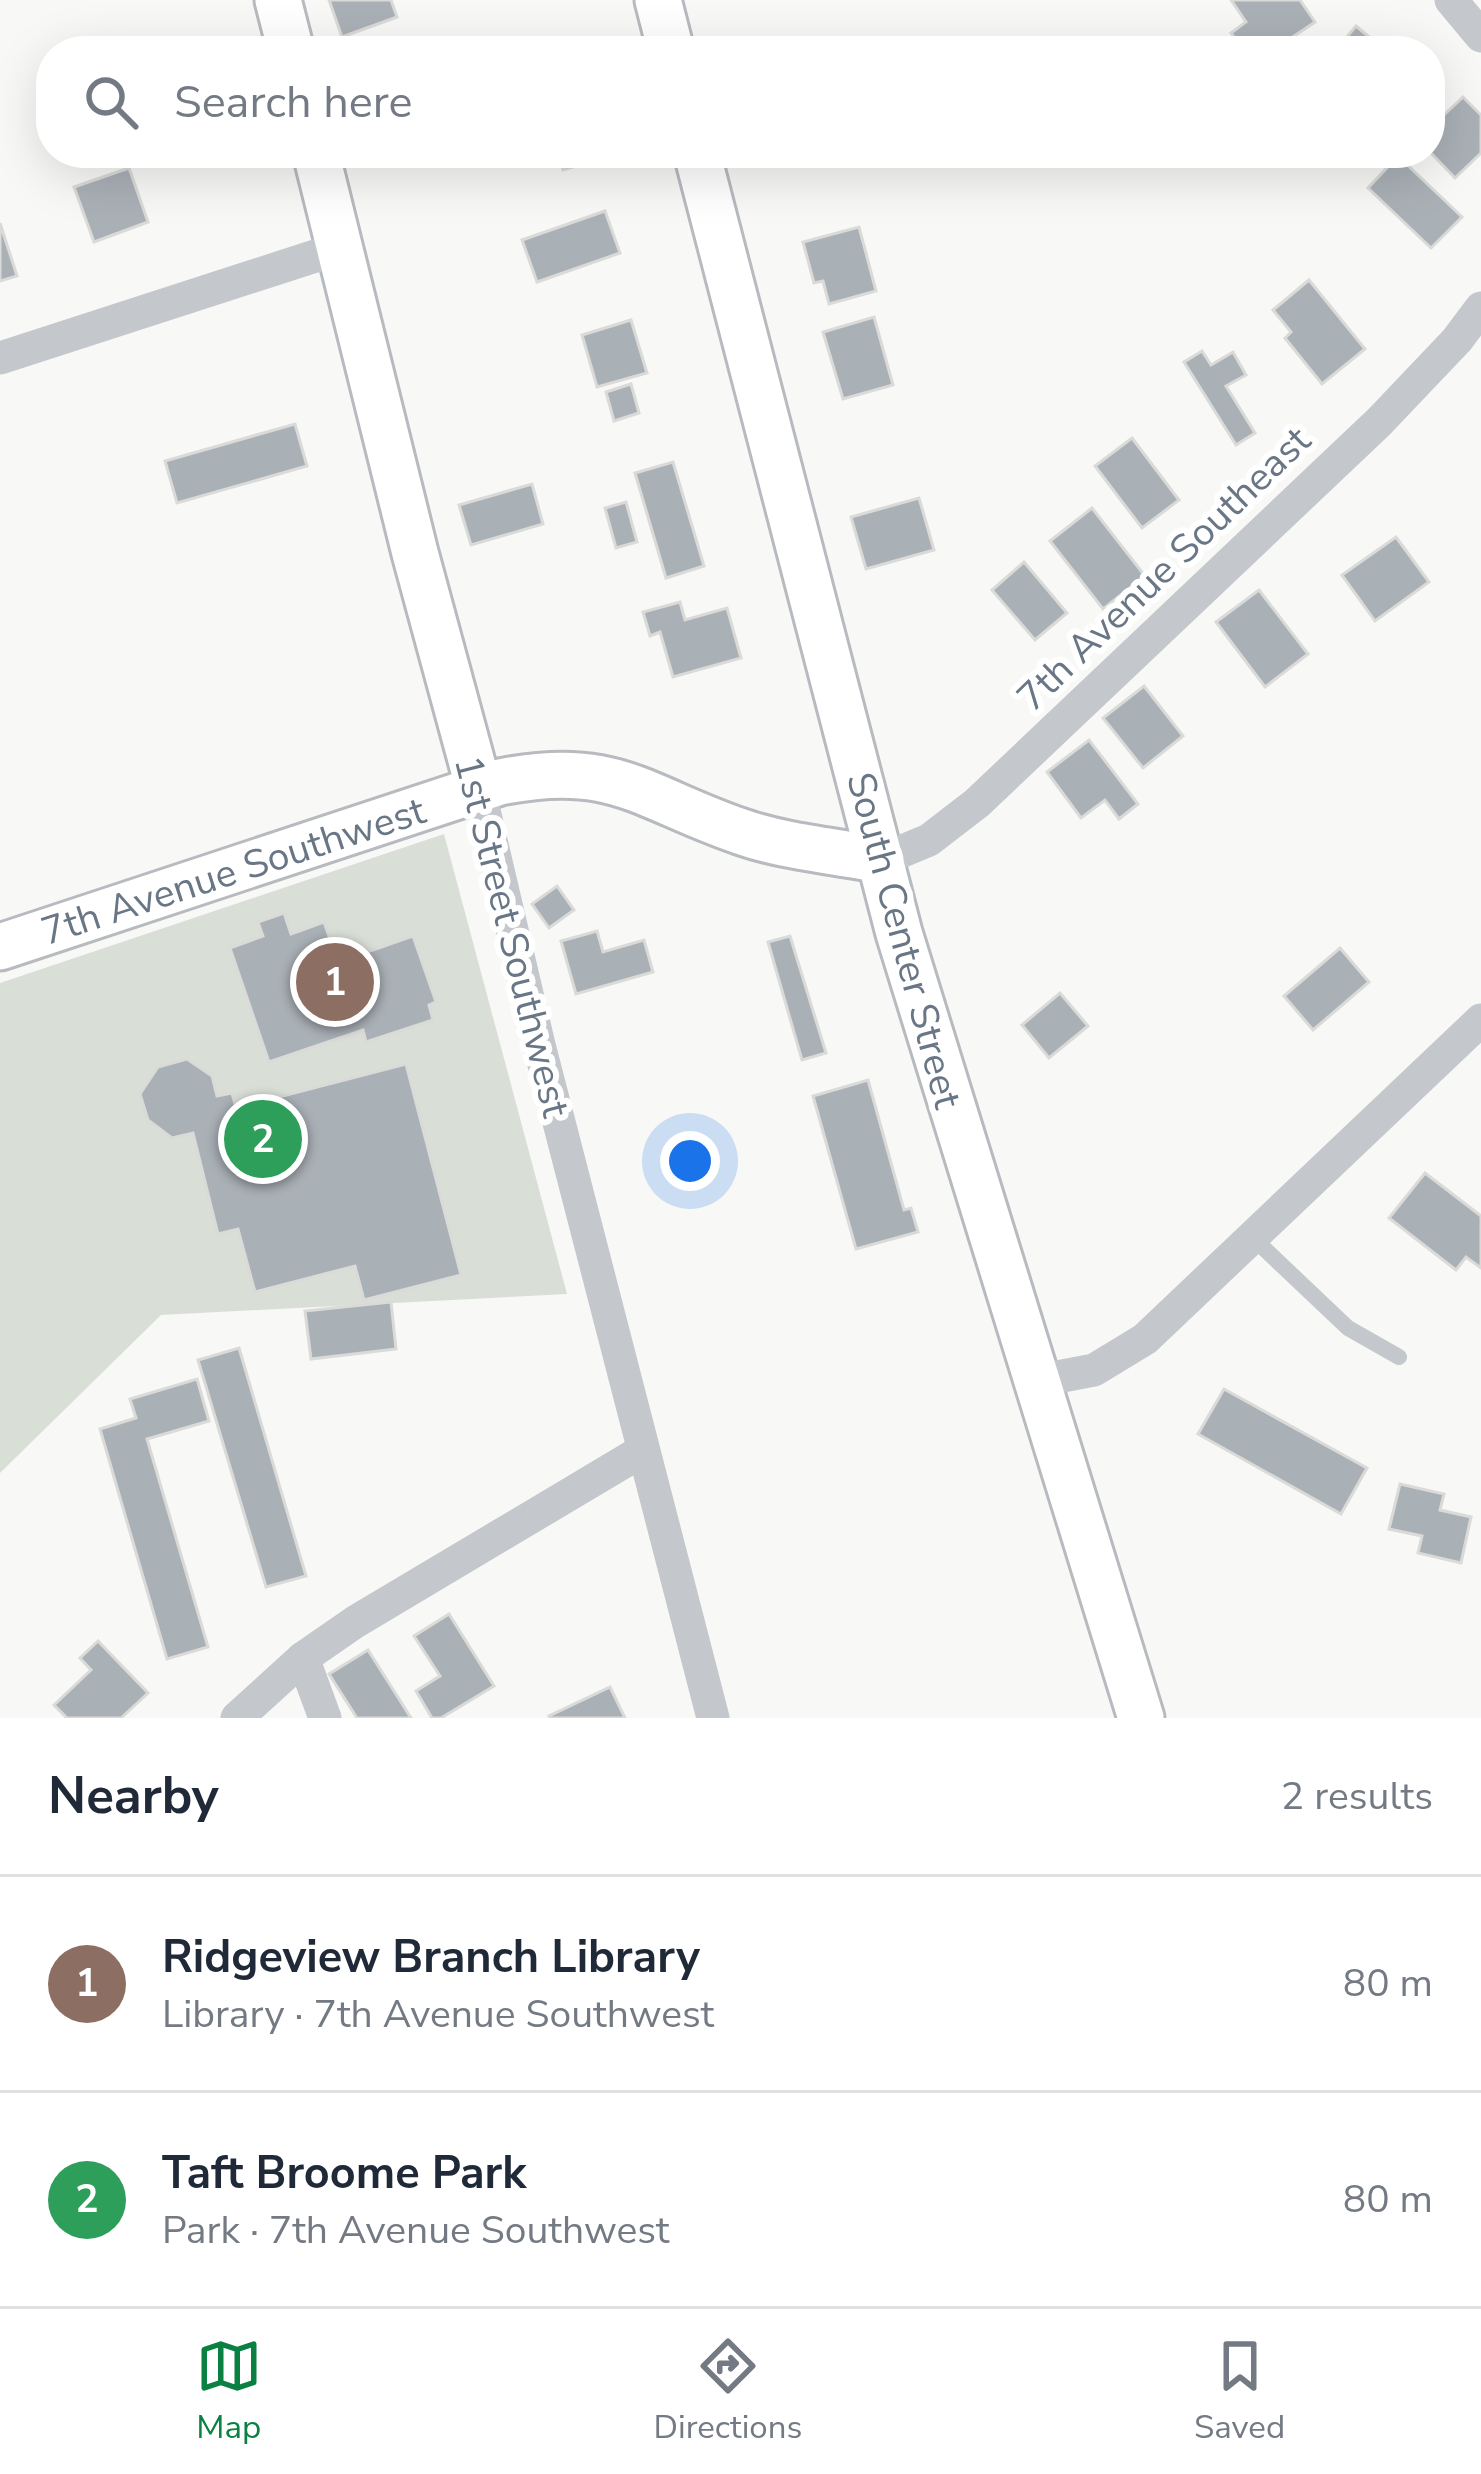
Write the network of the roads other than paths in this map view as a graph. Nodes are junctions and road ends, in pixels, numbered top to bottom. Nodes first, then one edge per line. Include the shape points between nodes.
1 (278, 0) edge
2 (658, 0) edge
3 (1451, 0) edge
4 (287, 36) edge
5 (667, 36) edge
6 (1481, 36) edge
7 (320, 168) edge
8 (702, 168) edge
9 (340, 248) junction
10 (1481, 308) edge
11 (0, 358) edge
12 (479, 789) junction
13 (880, 860) junction
14 (0, 947) edge
15 (1481, 1021) edge
16 (1253, 1238) junction
17 (1399, 1358) dead end
18 (1036, 1381) junction
19 (642, 1451) junction
20 (303, 1658) junction
21 (237, 1718) edge
22 (325, 1718) edge
23 (713, 1718) edge
24 (1141, 1718) edge

1 - 4 street
2 - 5 street
3 - 6 street
7 - 9 street, 1st Street Southwest
8 - 13 street, South Center Street
9 - 11 street
9 - 12 street, 1st Street Southwest
10 - 13 street, 7th Avenue Southeast via 1379,422 977,803 928,841
12 - 13 street, 7th Avenue Southwest via 544,774 588,775 632,784 745,834
12 - 14 street, 7th Avenue Southwest
12 - 19 street, 1st Street Southwest
13 - 18 street, South Center Street
15 - 16 street
16 - 17 lane via 1348,1328
16 - 18 street via 1116,1360
18 - 24 street, South Center Street
19 - 20 street
19 - 23 street, 1st Street Southwest
20 - 21 street
20 - 22 street

